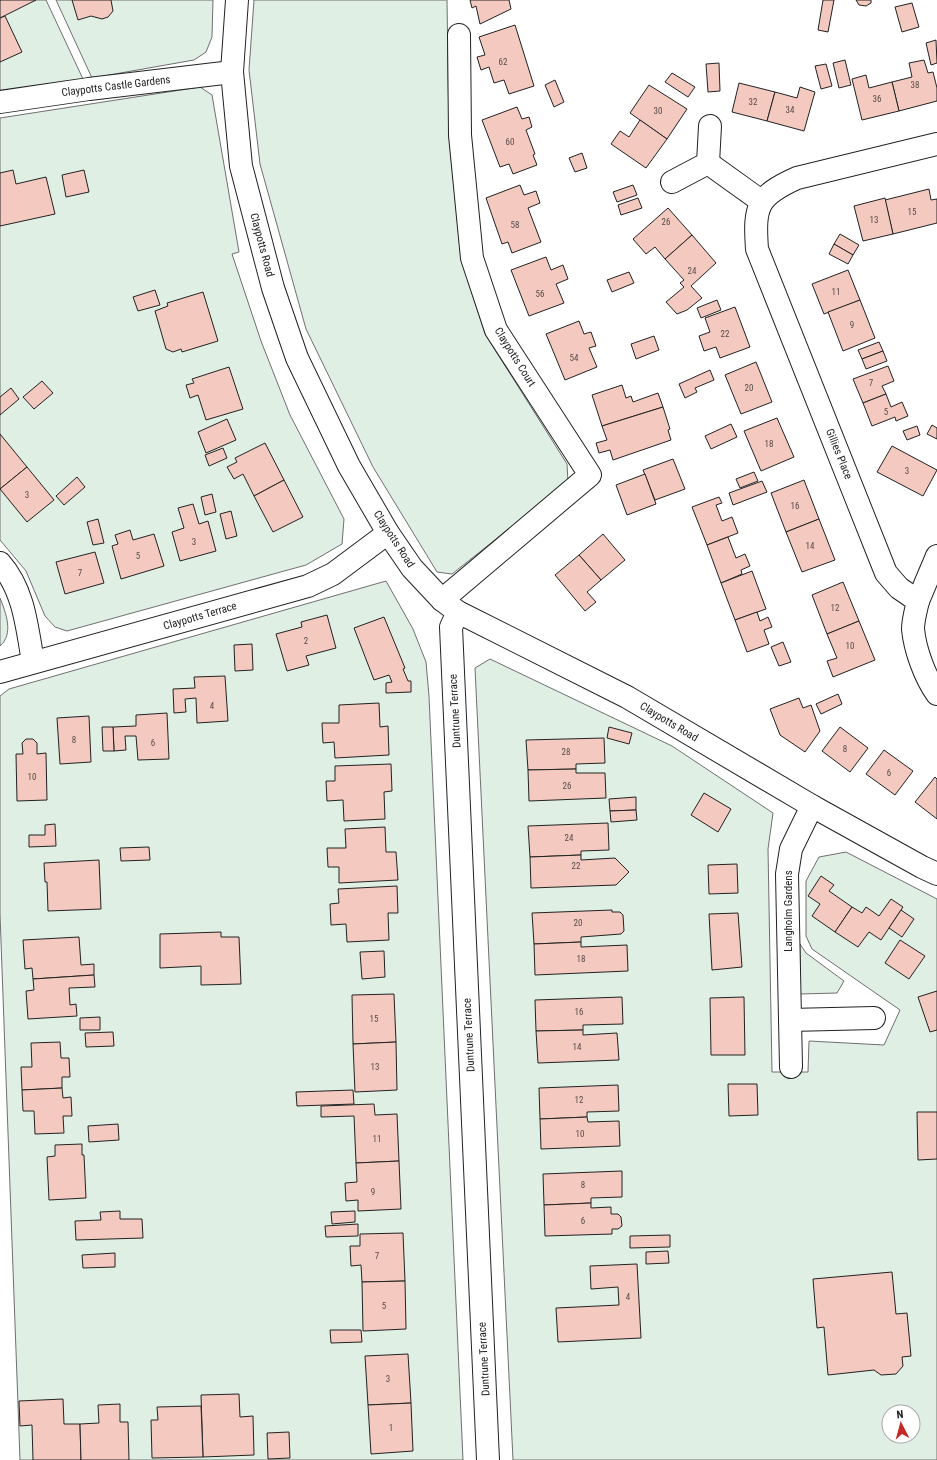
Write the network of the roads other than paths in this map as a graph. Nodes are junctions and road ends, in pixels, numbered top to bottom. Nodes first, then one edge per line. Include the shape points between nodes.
1 (237, 0) edge
2 (459, 35) dead end
3 (232, 72) junction
4 (0, 102) edge
5 (710, 126) dead end
6 (937, 144) edge
7 (708, 163) junction
8 (672, 182) dead end
9 (761, 201) junction
10 (388, 533) junction
11 (937, 556) edge
12 (0, 562) edge
13 (918, 601) junction
14 (450, 606) junction
15 (33, 662) junction
16 (0, 672) edge
17 (937, 694) edge
18 (812, 806) junction
19 (937, 874) edge
20 (874, 1018) dead end
21 (790, 1020) junction
22 (791, 1067) dead end
23 (488, 1460) edge

1 - 3 street, Claypotts Road
2 - 14 street, Claypotts Court via 460,135 472,258 496,330 590,475
3 - 4 street, Claypotts Castle Gardens
3 - 10 street, Claypotts Road via 241,166 273,288 296,358 349,466
5 - 7 street
6 - 9 street via 797,178 776,187
7 - 8 street
7 - 9 street
9 - 13 street, Gillies Place via 755,223 757,250 886,573 899,588
10 - 14 street, Claypotts Road via 412,568
10 - 15 street, Claypotts Terrace via 333,574 308,586
11 - 13 street
12 - 15 street via 10,574 23,606
13 - 17 street via 913,629 919,656
14 - 18 street, Claypotts Road via 628,697
14 - 23 street, Duntrune Terrace
15 - 16 street, Claypotts Terrace
18 - 19 street, Claypotts Road
18 - 21 street, Langholm Gardens via 791,849 787,874
20 - 21 street
21 - 22 street, Langholm Gardens

